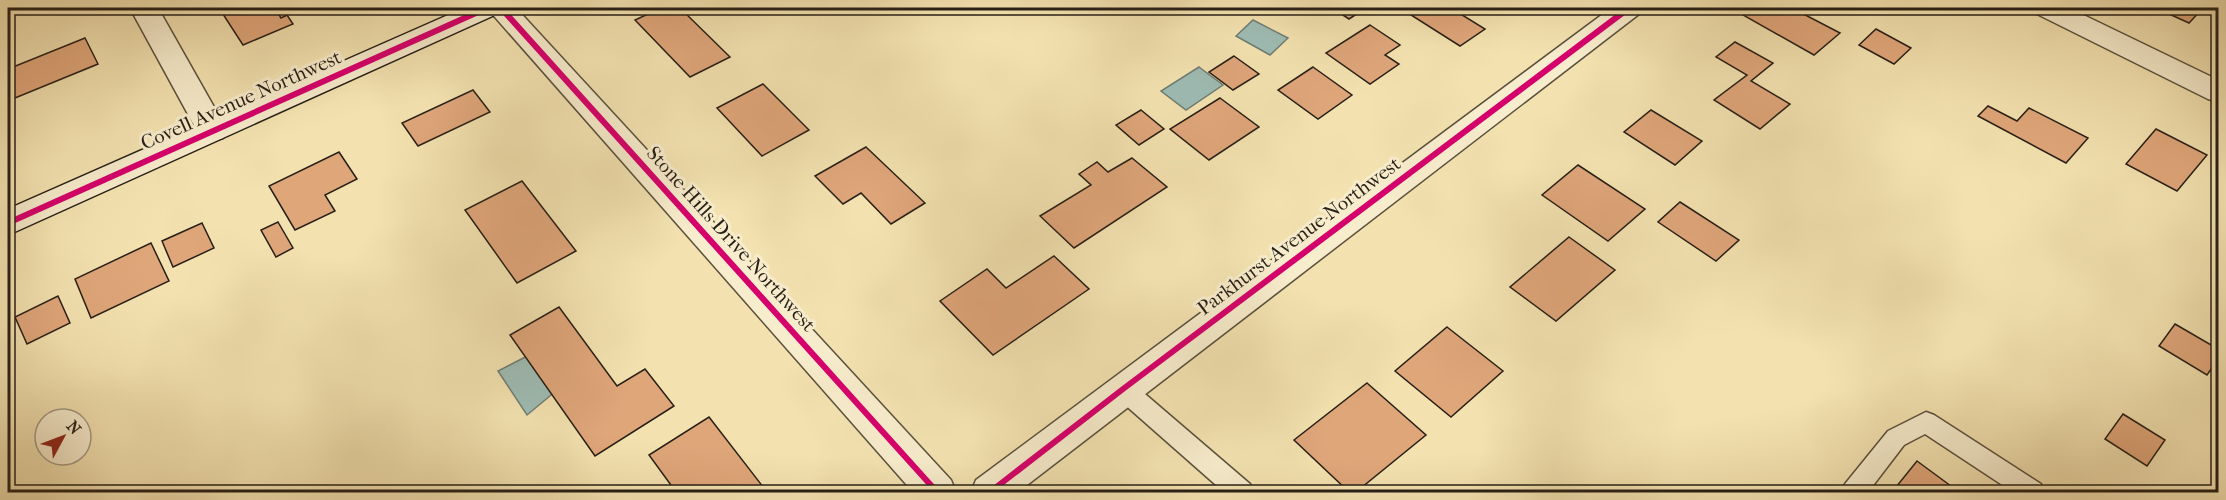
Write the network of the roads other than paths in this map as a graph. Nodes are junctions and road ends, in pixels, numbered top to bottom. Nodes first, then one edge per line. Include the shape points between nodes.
1 (144, 8) edge
2 (487, 8) edge
3 (501, 8) edge
4 (1629, 8) edge
5 (2047, 8) edge
6 (2218, 92) edge
7 (212, 130) junction
8 (8, 223) edge
9 (1123, 389) junction
10 (937, 492) edge
11 (990, 492) edge
12 (1241, 492) edge
13 (1854, 492) edge
14 (2032, 492) edge

1 - 7 street
2 - 7 street, Covell Avenue Northwest
3 - 10 street, Stone Hills Drive Northwest
4 - 9 street, Parkhurst Avenue Northwest
5 - 6 street
7 - 8 street, Covell Avenue Northwest
9 - 11 street, Parkhurst Avenue Northwest
9 - 12 lane
13 - 14 lane via 1896,438 1926,422

